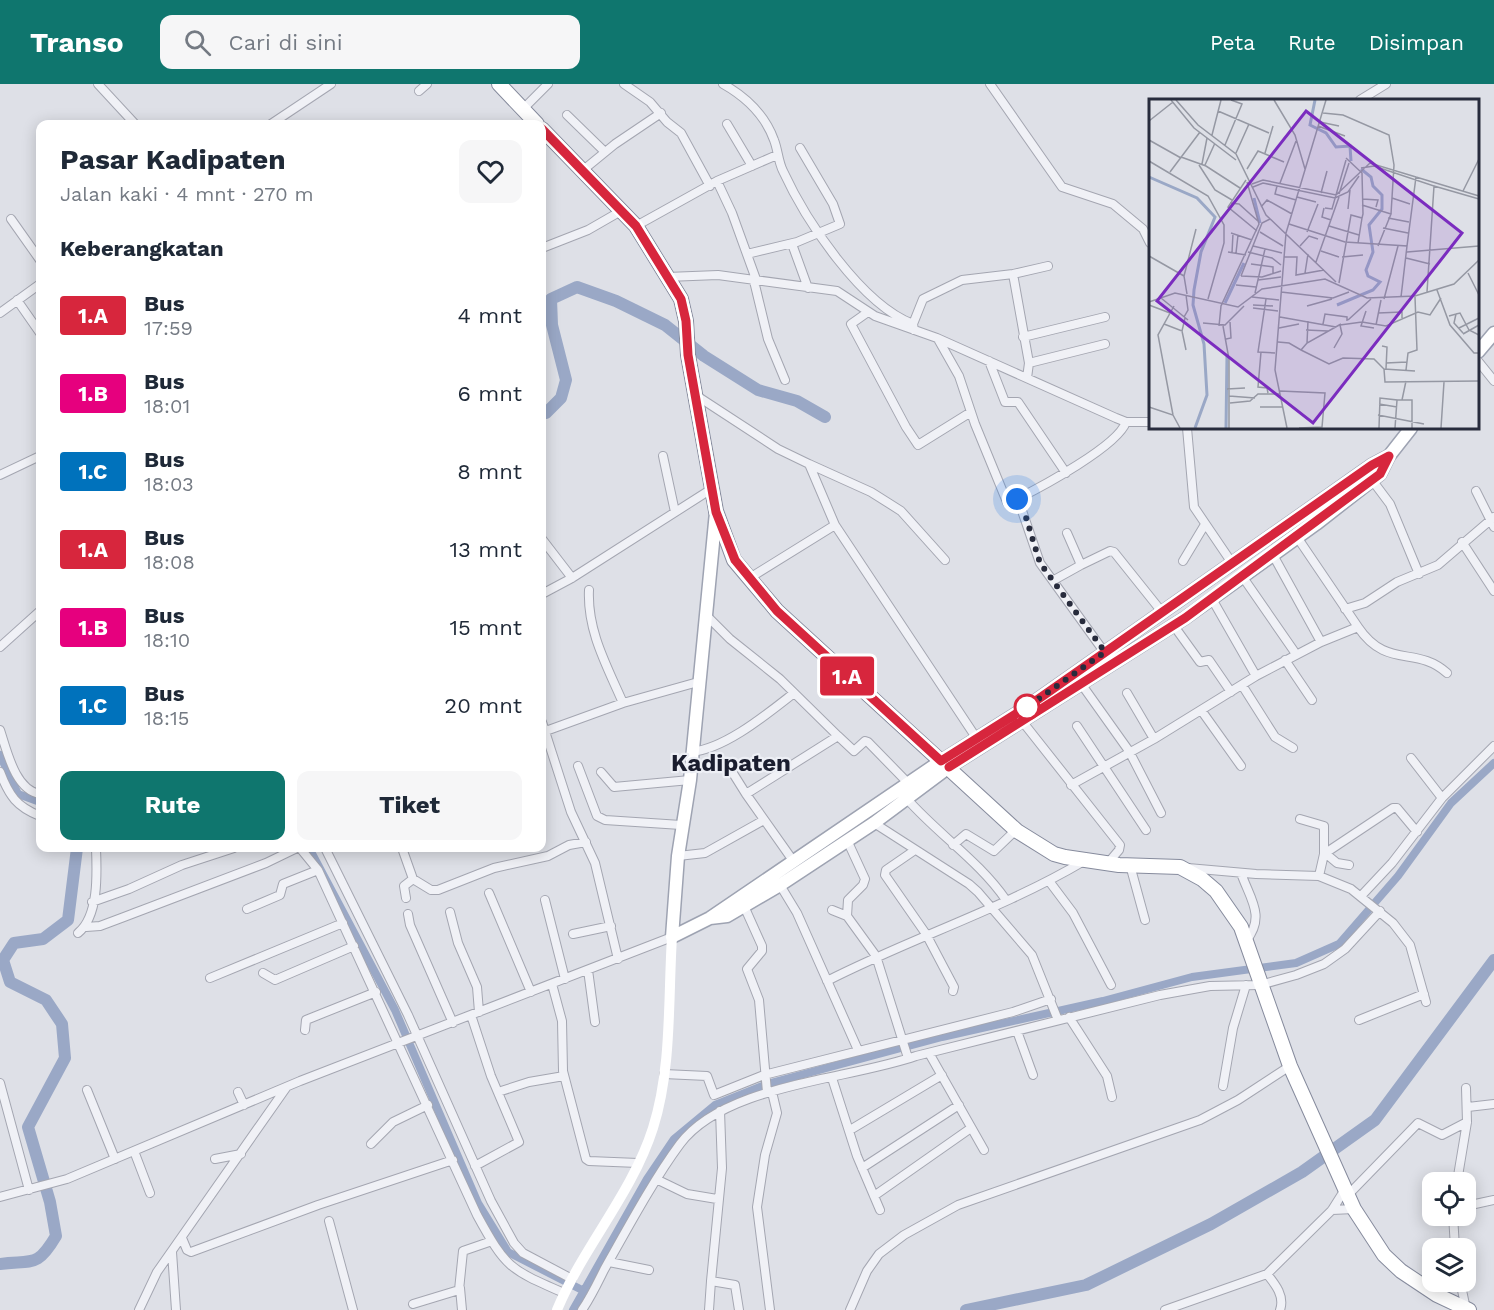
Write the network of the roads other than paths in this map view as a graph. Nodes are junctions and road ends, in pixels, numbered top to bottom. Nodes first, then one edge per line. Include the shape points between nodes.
1 (98, 84) edge
2 (331, 84) edge
3 (427, 84) edge
4 (499, 84) edge
5 (548, 84) edge
6 (624, 84) edge
7 (723, 84) edge
8 (990, 84) edge
9 (1386, 84) edge
10 (418, 91) dead end
11 (1362, 99) edge
12 (523, 109) junction
13 (661, 113) junction
14 (567, 115) dead end
15 (131, 120) edge
16 (279, 120) edge
17 (532, 120) edge
18 (727, 124) dead end
19 (546, 136) edge
20 (800, 148) dead end
21 (605, 152) junction
22 (777, 155) junction
23 (752, 166) junction
24 (582, 171) junction
25 (714, 183) junction
26 (621, 211) junction
27 (11, 219) dead end
28 (636, 226) junction
29 (818, 232) junction
30 (1149, 241) edge
31 (792, 244) junction
32 (546, 246) edge
33 (36, 254) edge
34 (747, 254) junction
35 (1048, 266) dead end
36 (1013, 274) junction
37 (667, 277) junction
38 (756, 282) junction
39 (36, 287) edge
40 (808, 288) junction
41 (17, 300) junction
42 (887, 310) junction
43 (868, 312) junction
44 (0, 313) edge
45 (1105, 318) dead end
46 (889, 321) junction
47 (36, 327) edge
48 (914, 327) junction
49 (1494, 333) edge
50 (1023, 337) junction
51 (937, 338) junction
52 (1105, 344) dead end
53 (1479, 351) edge
54 (989, 361) junction
55 (1479, 362) edge
56 (1029, 363) junction
57 (1027, 378) junction
58 (785, 380) dead end
59 (1494, 381) edge
60 (697, 396) junction
61 (971, 412) junction
62 (1126, 422) junction
63 (1149, 422) edge
64 (1187, 429) edge
65 (1410, 429) edge
66 (663, 456) dead end
67 (1389, 456) junction
68 (36, 458) edge
69 (809, 464) junction
70 (1066, 473) junction
71 (0, 475) edge
72 (1372, 480) junction
73 (713, 488) junction
74 (1476, 491) dead end
75 (1017, 499) junction
76 (675, 512) junction
77 (716, 512) junction
78 (1307, 512) junction
79 (1493, 521) edge
80 (1316, 524) junction
81 (835, 525) junction
82 (1204, 526) junction
83 (1067, 533) dead end
84 (1297, 537) junction
85 (1462, 542) junction
86 (546, 544) edge
87 (1273, 555) junction
88 (945, 560) dead end
89 (1183, 561) dead end
90 (1081, 565) junction
91 (1228, 566) junction
92 (1419, 573) junction
93 (572, 578) junction
94 (748, 579) junction
95 (1054, 580) junction
96 (1238, 580) junction
97 (589, 590) dead end
98 (1494, 591) edge
99 (546, 592) edge
100 (1212, 599) junction
101 (1175, 603) junction
102 (1345, 609) junction
103 (1162, 612) junction
104 (705, 614) junction
105 (36, 615) edge
106 (1185, 618) junction
107 (1174, 626) junction
108 (1358, 627) junction
109 (1321, 642) junction
110 (0, 647) edge
111 (1105, 652) junction
112 (1296, 654) junction
113 (1285, 660) junction
114 (1447, 674) dead end
115 (1256, 676) junction
116 (698, 682) junction
117 (1082, 685) junction
118 (1242, 686) junction
119 (1231, 692) junction
120 (794, 693) junction
121 (1127, 693) dead end
122 (1312, 700) dead end
123 (622, 703) junction
124 (1201, 710) junction
125 (1022, 721) junction
126 (1077, 726) dead end
127 (0, 730) edge
128 (546, 731) edge
129 (838, 736) junction
130 (546, 738) edge
131 (977, 738) junction
132 (1154, 739) junction
133 (1494, 746) edge
134 (1293, 748) dead end
135 (1129, 751) junction
136 (691, 752) junction
137 (1411, 758) dead end
138 (945, 764) junction
139 (578, 766) dead end
140 (1241, 766) dead end
141 (1102, 767) junction
142 (731, 770) dead end
143 (0, 772) edge
144 (601, 772) dead end
145 (690, 780) junction
146 (908, 783) junction
147 (1071, 785) junction
148 (36, 792) edge
149 (746, 794) junction
150 (1442, 798) junction
151 (907, 799) junction
152 (1161, 813) dead end
153 (36, 814) edge
154 (1299, 819) dead end
155 (764, 820) junction
156 (874, 822) junction
157 (681, 825) junction
158 (1146, 830) dead end
159 (1016, 831) junction
160 (1418, 832) junction
161 (847, 840) junction
162 (586, 842) junction
163 (953, 845) junction
164 (915, 850) junction
165 (96, 852) edge
166 (222, 852) edge
167 (290, 852) edge
168 (302, 852) edge
169 (327, 852) edge
170 (403, 852) edge
171 (1325, 854) junction
172 (678, 856) junction
173 (1085, 860) junction
174 (794, 862) junction
175 (1108, 863) junction
176 (1130, 865) junction
177 (1349, 866) dead end
178 (1180, 867) junction
179 (318, 870) junction
180 (1241, 873) junction
181 (1319, 876) junction
182 (413, 879) junction
183 (1049, 881) junction
184 (780, 885) junction
185 (489, 893) dead end
186 (1364, 897) junction
187 (406, 898) dead end
188 (545, 900) dead end
189 (1006, 900) junction
190 (92, 902) junction
191 (744, 906) junction
192 (990, 907) junction
193 (247, 909) dead end
194 (832, 910) dead end
195 (1379, 910) junction
196 (450, 912) dead end
197 (408, 914) dead end
198 (847, 916) junction
199 (710, 918) junction
200 (1145, 920) dead end
201 (343, 923) junction
202 (611, 926) junction
203 (86, 927) junction
204 (78, 933) dead end
205 (573, 934) dead end
206 (926, 934) junction
207 (672, 937) junction
208 (354, 946) junction
209 (1248, 946) junction
210 (876, 956) junction
211 (618, 959) junction
212 (588, 970) junction
213 (263, 973) dead end
214 (210, 978) dead end
215 (565, 979) junction
216 (827, 981) junction
217 (1255, 982) junction
218 (552, 984) junction
219 (1111, 985) dead end
220 (953, 991) dead end
221 (376, 992) junction
222 (531, 992) junction
223 (1051, 1000) junction
224 (475, 1013) junction
225 (1069, 1017) junction
226 (1058, 1018) junction
227 (1359, 1020) dead end
228 (595, 1022) dead end
229 (453, 1023) junction
230 (305, 1030) dead end
231 (1017, 1031) junction
232 (416, 1037) junction
233 (903, 1040) junction
234 (401, 1042) junction
235 (858, 1050) junction
236 (929, 1053) junction
237 (908, 1057) junction
238 (1290, 1066) junction
239 (664, 1074) junction
240 (942, 1075) junction
241 (1033, 1075) dead end
242 (564, 1076) junction
243 (764, 1077) junction
244 (832, 1078) junction
245 (0, 1083) edge
246 (1223, 1086) dead end
247 (287, 1087) junction
248 (1466, 1088) dead end
249 (87, 1090) dead end
250 (769, 1091) junction
251 (238, 1092) dead end
252 (498, 1092) junction
253 (1112, 1097) dead end
254 (1494, 1104) edge
255 (244, 1105) junction
256 (428, 1105) junction
257 (959, 1105) junction
258 (1467, 1107) junction
259 (720, 1111) junction
260 (1467, 1122) junction
261 (971, 1128) junction
262 (850, 1130) junction
263 (371, 1144) dead end
264 (984, 1150) dead end
265 (134, 1151) junction
266 (241, 1154) junction
267 (115, 1159) junction
268 (215, 1159) dead end
269 (453, 1160) junction
270 (638, 1163) junction
271 (475, 1166) junction
272 (862, 1168) junction
273 (1459, 1172) edge
274 (658, 1180) junction
275 (1344, 1188) junction
276 (33, 1189) junction
277 (150, 1192) dead end
278 (874, 1196) junction
279 (0, 1197) edge
280 (717, 1199) junction
281 (1494, 1200) edge
282 (1476, 1204) edge
283 (1354, 1209) junction
284 (880, 1210) dead end
285 (1332, 1210) junction
286 (329, 1221) dead end
287 (182, 1238) junction
288 (492, 1241) junction
289 (172, 1252) junction
290 (609, 1262) junction
291 (649, 1270) dead end
292 (1267, 1274) junction
293 (711, 1281) junction
294 (568, 1286) junction
295 (460, 1288) junction
296 (1463, 1292) edge
297 (413, 1304) dead end
298 (1468, 1309) edge
299 (139, 1310) edge
300 (176, 1310) edge
301 (353, 1310) edge
302 (462, 1310) edge
303 (557, 1310) edge
304 (582, 1310) edge
305 (709, 1310) edge
306 (739, 1310) edge
307 (770, 1310) edge
308 (850, 1310) edge
309 (1165, 1310) edge
310 (1280, 1310) edge

1 - 15 street
2 - 16 street
3 - 10 street
4 - 12 highway
5 - 12 street
6 - 13 street
7 - 22 street via 745,98 761,115
8 - 30 street via 1062,187 1113,204 1143,230
9 - 11 street
12 - 17 highway
13 - 21 street
13 - 25 street via 681,133
14 - 21 street
18 - 23 street
19 - 24 highway
20 - 29 street via 840,221
21 - 24 street
22 - 23 street
22 - 29 street
23 - 25 street
24 - 26 highway
25 - 28 street
25 - 34 street
26 - 28 highway
26 - 32 street via 588,230
27 - 33 street
28 - 37 highway
29 - 31 street
29 - 42 street via 868,296
31 - 34 street
31 - 40 street
34 - 38 street
35 - 36 street
36 - 48 street via 963,280 929,295 921,300
36 - 50 street
37 - 38 street via 718,275
37 - 60 highway via 681,299
38 - 40 street
38 - 58 street via 768,339
39 - 41 street
40 - 43 street via 837,291
41 - 44 street
41 - 47 street
42 - 46 street
42 - 48 street
43 - 46 street
43 - 61 street via 851,324 918,445
45 - 50 street
46 - 48 street
48 - 51 street
49 - 53 main road
50 - 56 street
51 - 54 street
51 - 61 street via 956,370
52 - 56 street
54 - 57 street
54 - 70 street via 1005,402 1018,402
55 - 59 street
56 - 57 street
57 - 62 street
60 - 69 street
60 - 73 highway
61 - 75 street via 1006,502
62 - 63 street
62 - 70 street via 1110,441
64 - 82 street via 1193,502
65 - 67 main road
66 - 76 street
67 - 72 main road via 1380,474
67 - 78 main road
68 - 71 street
69 - 81 street
69 - 88 street via 871,492 901,511
70 - 75 street
72 - 80 main road
72 - 92 street via 1388,501
73 - 76 street
73 - 77 highway
74 - 79 street
75 - 95 street via 1040,563
76 - 93 street
77 - 94 highway via 727,546
77 - 104 main road
78 - 80 main road
78 - 91 main road
79 - 85 street
80 - 84 main road
81 - 94 street
81 - 131 street
82 - 89 street
82 - 91 street
83 - 90 street
84 - 87 main road
84 - 102 street
85 - 92 street via 1438,565
85 - 98 street
86 - 93 street
87 - 96 main road
87 - 109 street
90 - 95 street
90 - 103 street via 1114,552
91 - 96 main road
91 - 101 main road
92 - 102 street via 1365,603
93 - 99 street
94 - 138 highway via 777,611
95 - 111 street
96 - 100 main road
96 - 112 street
97 - 123 street via 594,635
100 - 106 main road
100 - 115 street
101 - 103 main road
101 - 106 main road
102 - 108 street
103 - 111 main road
104 - 116 main road
104 - 120 street
105 - 110 street
106 - 107 main road
107 - 117 main road
107 - 119 street via 1200,662 1209,660
108 - 109 street
108 - 114 street via 1371,643 1389,654 1423,660
109 - 112 street
111 - 131 main road
112 - 113 street
113 - 115 street
113 - 122 street
115 - 118 street
116 - 123 street
116 - 136 main road
117 - 125 main road
117 - 135 street
118 - 119 street
118 - 134 street via 1275,737
119 - 124 street
120 - 129 street
120 - 136 street via 745,729
121 - 132 street
123 - 128 street
124 - 132 street
124 - 140 street
125 - 138 main road
125 - 147 street
126 - 141 street
127 - 148 street via 13,768 26,786
129 - 146 street via 854,751 868,742
129 - 149 street
130 - 162 street via 571,812
131 - 138 main road
132 - 135 street
133 - 150 street
135 - 141 street
135 - 152 street
136 - 145 main road
137 - 150 street
138 - 146 main road
138 - 151 main road
138 - 159 highway
139 - 157 street via 597,816 605,820
141 - 147 street
141 - 158 street
142 - 149 street
143 - 153 street via 12,800
144 - 145 street via 614,787
145 - 157 main road
146 - 174 main road
147 - 175 street via 1120,844
149 - 155 street
150 - 160 street
151 - 156 main road
151 - 163 street
154 - 171 street via 1324,826
155 - 172 street via 705,853
155 - 174 street
156 - 161 main road
156 - 164 street
157 - 172 main road
159 - 163 street via 994,850 966,834
159 - 173 highway via 1054,854
160 - 171 street via 1393,807
160 - 186 street
161 - 184 main road
161 - 198 street via 865,879 848,900
162 - 182 street via 569,845 548,856 494,868 438,890
162 - 202 street
163 - 189 street via 985,872
164 - 192 street via 969,884
164 - 206 street via 886,870 885,875
165 - 190 street
166 - 190 street
167 - 203 street via 100,926
168 - 179 street
169 - 232 street
170 - 182 street
171 - 177 street via 1337,864
171 - 181 street
172 - 207 main road
173 - 175 highway
173 - 183 street
174 - 199 main road
175 - 176 highway
176 - 178 highway
176 - 200 street
178 - 180 street
178 - 209 highway via 1216,891 1232,911
179 - 193 street via 283,884 280,896
179 - 201 street
180 - 181 street
180 - 209 street via 1257,917
181 - 186 street
182 - 187 street via 404,886
183 - 189 street
183 - 219 street via 1073,913
184 - 191 main road
184 - 216 street
185 - 222 street
186 - 195 street
188 - 215 street
189 - 192 street
190 - 203 street
191 - 199 main road via 727,916
191 - 243 street via 762,946 747,969 759,1000
192 - 206 street
192 - 223 street via 1032,955
194 - 198 street
195 - 217 street via 1345,949 1324,964
195 - 227 street via 1410,945 1425,998
196 - 224 street via 477,987
197 - 229 street
198 - 210 street
199 - 207 main road
201 - 208 street
201 - 214 street
202 - 205 street
202 - 211 street
203 - 204 street
206 - 210 street
206 - 220 street
207 - 211 street
207 - 239 main road
208 - 213 street via 275,980
208 - 221 street
209 - 217 highway
210 - 216 street
210 - 233 street
211 - 212 street
212 - 215 street
212 - 228 street
215 - 218 street
216 - 235 street
217 - 225 street via 1210,986
217 - 238 highway
217 - 246 street via 1233,1028
218 - 222 street
218 - 242 street via 562,1021
221 - 230 street via 306,1020
221 - 234 street
222 - 224 street
223 - 226 street
223 - 233 street
224 - 229 street
224 - 252 street
225 - 226 street
225 - 253 street via 1107,1076
226 - 231 street
229 - 232 street
231 - 236 street
231 - 241 street
232 - 234 street
232 - 271 street
233 - 235 street
233 - 237 street
234 - 247 street
234 - 256 street
235 - 243 street
236 - 237 street
236 - 240 street
237 - 244 street
238 - 275 highway
238 - 308 street via 1200,1120 949,1210 879,1254
239 - 243 street via 706,1076 710,1078 712,1095
239 - 270 main road via 653,1129
240 - 257 street
240 - 262 street
242 - 252 street
242 - 270 street via 585,1159
243 - 250 street
244 - 250 street
244 - 262 street
245 - 276 street
247 - 255 street
247 - 266 street
248 - 258 street
249 - 267 street
250 - 259 street
250 - 307 street via 777,1113 757,1207
251 - 255 street
252 - 271 street via 519,1142
254 - 258 street
255 - 265 street
256 - 263 street via 393,1122
256 - 269 street
257 - 261 street
257 - 272 street
258 - 260 street
259 - 274 street via 680,1144
259 - 280 street via 723,1150
260 - 273 street
260 - 275 street via 1442,1135 1418,1123
261 - 264 street
261 - 278 street
262 - 272 street
265 - 267 street
265 - 277 street
266 - 268 street
266 - 287 street
267 - 276 street
269 - 287 street via 190,1252
269 - 288 street
270 - 294 main road
271 - 294 street via 514,1243
272 - 278 street
274 - 280 street via 687,1194
274 - 290 street
275 - 283 highway
275 - 285 street
276 - 279 street
278 - 284 street
280 - 293 street
281 - 282 street
283 - 285 street
283 - 298 highway via 1384,1255 1401,1271 1437,1295
285 - 292 street
286 - 301 street
287 - 289 street
288 - 294 street via 512,1268
288 - 295 street via 462,1251
289 - 299 street via 157,1272
289 - 300 street
290 - 291 street
290 - 304 street
292 - 309 street
292 - 310 street via 1278,1288
293 - 305 street
293 - 306 street via 735,1285
294 - 303 main road
295 - 297 street
295 - 302 street
296 - 298 street

